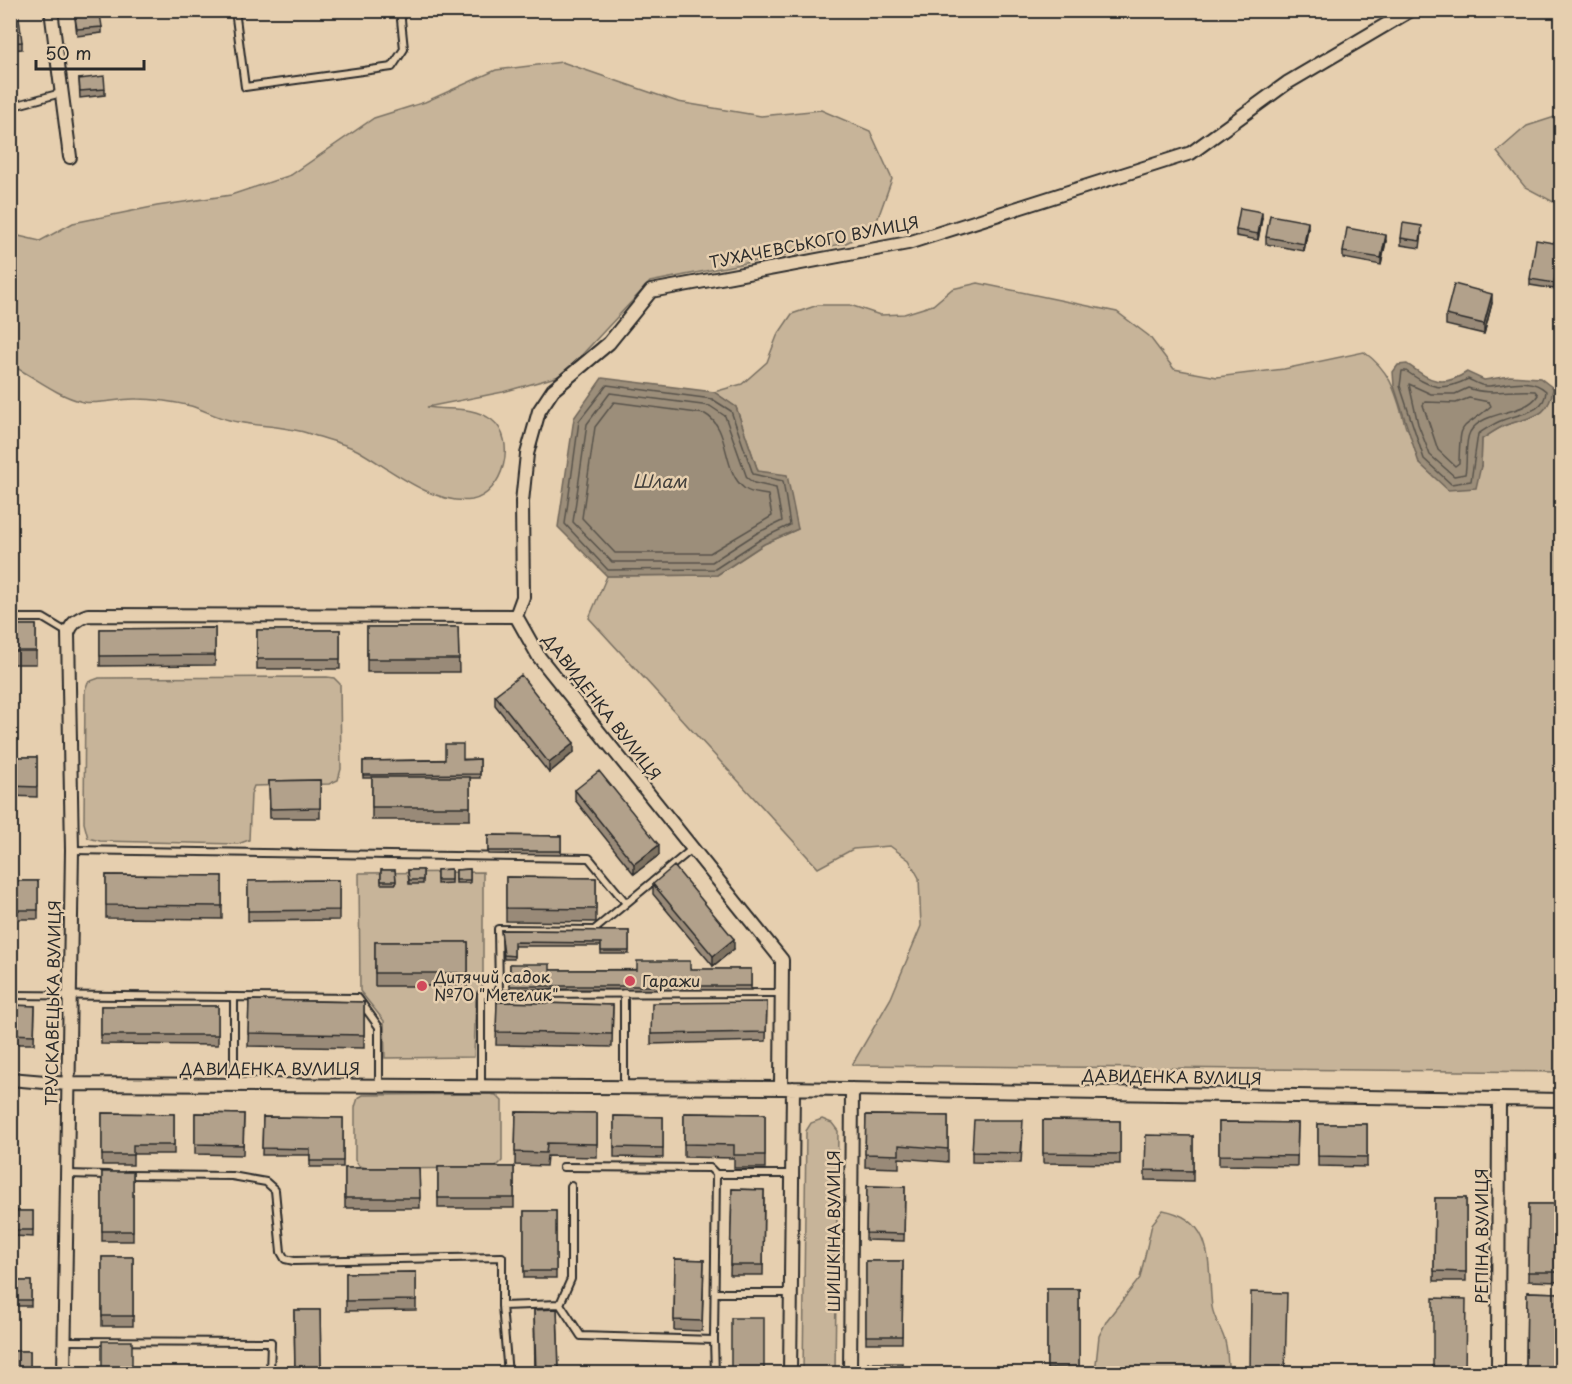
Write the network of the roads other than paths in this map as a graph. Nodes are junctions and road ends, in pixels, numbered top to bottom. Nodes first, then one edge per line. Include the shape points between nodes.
1 (51, 10) edge
2 (235, 10) edge
3 (400, 10) edge
4 (1410, 10) edge
5 (61, 93) junction
6 (10, 107) edge
7 (70, 157) dead end
8 (516, 616) junction
9 (10, 618) edge
10 (68, 633) junction
11 (692, 848) junction
12 (72, 850) junction
13 (626, 903) junction
14 (624, 993) junction
15 (782, 993) junction
16 (499, 994) junction
17 (10, 995) edge
18 (69, 995) junction
19 (234, 998) junction
20 (10, 1079) edge
21 (68, 1084) junction
22 (234, 1085) junction
23 (380, 1086) junction
24 (482, 1086) junction
25 (624, 1087) junction
26 (787, 1088) junction
27 (852, 1089) junction
28 (1499, 1099) junction
29 (1562, 1100) edge
30 (563, 1167) dead end
31 (67, 1174) junction
32 (716, 1174) junction
33 (792, 1174) junction
34 (571, 1186) dead end
35 (715, 1293) junction
36 (791, 1293) junction
37 (560, 1304) junction
38 (502, 1306) junction
39 (714, 1340) junction
40 (64, 1341) junction
41 (64, 1374) edge
42 (270, 1374) edge
43 (508, 1374) edge
44 (716, 1374) edge
45 (790, 1374) edge
46 (850, 1374) edge
47 (1498, 1374) edge

1 - 5 street
2 - 3 lane via 245,87 392,67 404,49
4 - 8 street, ТУХАЧЕВСЬКОГО ВУЛИЦЯ via 1287,83 1191,153 908,243 651,291 609,343 553,390 539,411 526,454 523,597
5 - 6 lane
5 - 7 street
8 - 10 street via 87,615 75,622
8 - 11 street, ДАВИДЕНКА ВУЛИЦЯ via 539,657
9 - 10 lane via 43,618
10 - 12 street, ТРУСКАВЕЦЬКА ВУЛИЦЯ
11 - 13 lane
11 - 15 street, ДАВИДЕНКА ВУЛИЦЯ via 782,960
12 - 13 lane via 589,858
12 - 18 street, ТРУСКАВЕЦЬКА ВУЛИЦЯ
13 - 16 lane via 594,930 498,929
14 - 15 lane
14 - 16 lane
14 - 25 lane
15 - 26 street, ДАВИДЕНКА ВУЛИЦЯ
16 - 24 lane via 481,994
17 - 18 lane
18 - 19 lane
18 - 21 street, ТРУСКАВЕЦЬКА ВУЛИЦЯ
19 - 22 lane
19 - 23 lane via 358,999 379,1027
20 - 21 street, ДАВИДЕНКА ВУЛИЦЯ
21 - 22 street, ДАВИДЕНКА ВУЛИЦЯ
21 - 31 street, ТРУСКАВЕЦЬКА ВУЛИЦЯ
22 - 23 street, ДАВИДЕНКА ВУЛИЦЯ
23 - 24 street, ДАВИДЕНКА ВУЛИЦЯ
24 - 25 street, ДАВИДЕНКА ВУЛИЦЯ
25 - 26 street, ДАВИДЕНКА ВУЛИЦЯ
26 - 27 street, ДАВИДЕНКА ВУЛИЦЯ
26 - 33 street
27 - 28 street, ДАВИДЕНКА ВУЛИЦЯ
27 - 46 street, ШИШКIНА ВУЛИЦЯ
28 - 29 street, ДАВИДЕНКА ВУЛИЦЯ
28 - 47 street, РЕПIНА ВУЛИЦЯ
30 - 32 lane via 710,1168
31 - 38 lane via 253,1177 275,1190 279,1240 285,1258 307,1261 502,1257
31 - 40 street, ТРУСКАВЕЦЬКА ВУЛИЦЯ
32 - 33 lane
32 - 35 lane
33 - 36 street
34 - 37 lane via 571,1279
35 - 36 lane
35 - 39 lane
36 - 45 street
37 - 38 lane
37 - 39 lane via 581,1336
38 - 43 lane
39 - 44 lane
40 - 41 street, ТРУСКАВЕЦЬКА ВУЛИЦЯ
40 - 42 lane via 270,1342

